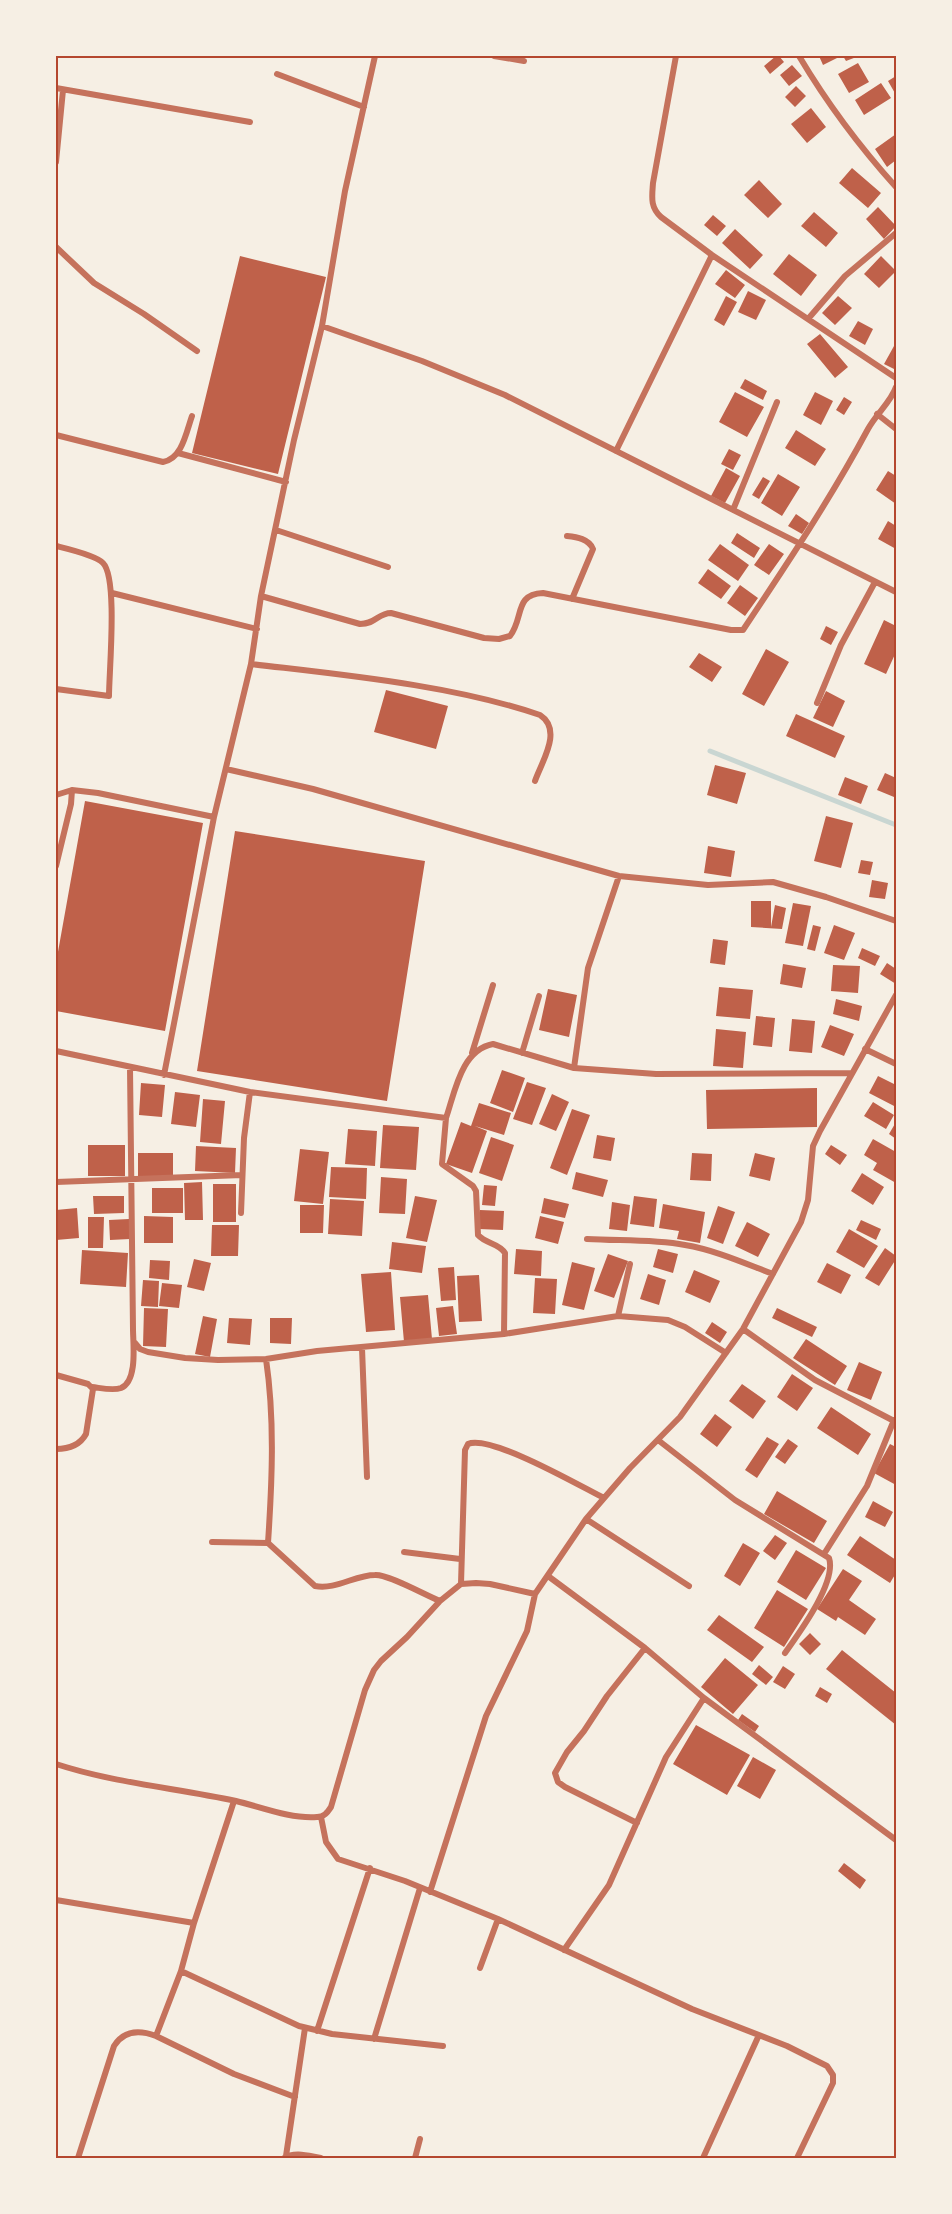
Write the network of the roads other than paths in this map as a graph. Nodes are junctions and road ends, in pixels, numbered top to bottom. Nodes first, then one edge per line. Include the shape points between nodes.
1 (375, 56) edge
2 (494, 56) edge
3 (676, 56) edge
4 (799, 56) edge
5 (524, 61) dead end
6 (276, 74) dead end
7 (56, 88) edge
8 (63, 90) junction
9 (364, 107) junction
10 (250, 122) dead end
11 (56, 162) edge
12 (897, 187) edge
13 (897, 233) edge
14 (56, 247) edge
15 (712, 255) junction
16 (808, 319) junction
17 (322, 326) junction
18 (197, 351) dead end
19 (897, 378) edge
20 (897, 387) edge
21 (777, 402) dead end
22 (877, 414) junction
23 (192, 417) dead end
24 (897, 429) edge
25 (56, 435) edge
26 (616, 451) junction
27 (178, 453) junction
28 (286, 482) junction
29 (733, 510) junction
30 (276, 530) junction
31 (567, 536) dead end
32 (801, 543) junction
33 (56, 546) edge
34 (388, 567) dead end
35 (874, 582) junction
36 (897, 592) edge
37 (112, 593) junction
38 (261, 596) junction
39 (572, 599) junction
40 (257, 629) junction
41 (251, 664) junction
42 (56, 689) edge
43 (817, 703) dead end
44 (226, 769) junction
45 (535, 781) dead end
46 (72, 790) junction
47 (56, 795) edge
48 (214, 817) junction
49 (56, 866) edge
50 (619, 876) junction
51 (897, 921) edge
52 (494, 985) dead end
53 (897, 994) edge
54 (539, 996) dead end
55 (865, 1049) junction
56 (56, 1051) edge
57 (522, 1053) junction
58 (470, 1056) junction
59 (897, 1064) edge
60 (130, 1068) junction
61 (574, 1068) junction
62 (852, 1073) junction
63 (164, 1075) junction
64 (250, 1092) junction
65 (446, 1118) junction
66 (242, 1175) junction
67 (131, 1180) junction
68 (56, 1182) edge
69 (241, 1213) dead end
70 (587, 1239) dead end
71 (630, 1264) dead end
72 (773, 1274) junction
73 (618, 1316) junction
74 (743, 1329) junction
75 (504, 1334) junction
76 (135, 1343) junction
77 (362, 1348) junction
78 (726, 1353) junction
79 (266, 1359) junction
80 (56, 1376) edge
81 (92, 1387) junction
82 (896, 1421) edge
83 (658, 1440) junction
84 (56, 1449) edge
85 (367, 1477) dead end
86 (603, 1498) junction
87 (586, 1519) junction
88 (212, 1542) dead end
89 (268, 1544) junction
90 (404, 1552) dead end
91 (824, 1554) junction
92 (460, 1559) junction
93 (548, 1576) junction
94 (461, 1584) junction
95 (689, 1586) dead end
96 (535, 1594) junction
97 (440, 1600) junction
98 (645, 1648) junction
99 (785, 1653) dead end
100 (704, 1698) junction
101 (56, 1764) edge
102 (234, 1801) junction
103 (321, 1817) junction
104 (637, 1822) junction
105 (897, 1840) edge
106 (370, 1868) junction
107 (420, 1888) junction
108 (430, 1892) junction
109 (56, 1900) edge
110 (498, 1919) junction
111 (194, 1923) junction
112 (564, 1950) junction
113 (480, 1968) dead end
114 (181, 1971) junction
115 (305, 2028) junction
116 (316, 2031) junction
117 (759, 2035) junction
118 (156, 2036) junction
119 (374, 2039) junction
120 (443, 2046) dead end
121 (295, 2097) junction
122 (420, 2139) dead end
123 (285, 2157) edge
124 (78, 2158) edge
125 (321, 2158) edge
126 (415, 2158) edge
127 (704, 2158) edge
128 (797, 2158) edge

1 - 9 street
2 - 5 street
3 - 15 street via 652,206
4 - 12 street via 826,101 869,158
6 - 9 street
7 - 8 street
8 - 10 street
8 - 11 street
9 - 17 street
13 - 16 street via 845,276
14 - 18 street via 94,283
15 - 16 street
15 - 26 street
16 - 19 street
17 - 26 street via 422,360 505,395
17 - 28 street
20 - 22 street
21 - 29 street
22 - 24 street
22 - 32 street
23 - 27 street
25 - 27 street via 163,462 174,459
26 - 29 street
27 - 28 street
28 - 30 street
29 - 32 street
30 - 34 street
30 - 38 street
31 - 39 street via 582,539 593,549
32 - 35 street
32 - 39 street via 744,630 738,632
33 - 37 street via 103,563 109,571
35 - 36 street
35 - 43 street
37 - 40 street
37 - 42 street via 109,696
38 - 39 street via 360,624 372,623 391,613 492,639 512,634 526,597 543,593
38 - 40 street
40 - 41 street
41 - 44 street
41 - 45 street via 443,691 536,714 549,724 551,735
44 - 48 street
44 - 50 street via 313,789
46 - 47 street
46 - 48 street
46 - 49 street
48 - 63 street
50 - 51 street via 708,885 773,882
50 - 61 street via 588,968
52 - 58 street
53 - 55 street
54 - 57 street
55 - 59 street
55 - 62 street
56 - 60 street
57 - 58 street via 493,1044 482,1046
57 - 61 street
58 - 65 street
60 - 63 street
60 - 67 street
61 - 62 street via 656,1074
62 - 72 street via 813,1146 805,1210
63 - 64 street
64 - 65 street
64 - 66 street
65 - 75 street via 442,1164 473,1186 478,1235 505,1253
66 - 67 street
66 - 69 street
67 - 68 street
67 - 76 street
70 - 72 street via 686,1245
71 - 73 street
72 - 74 street
73 - 75 street
73 - 78 street via 668,1320
74 - 78 street
74 - 82 street via 815,1380
75 - 77 street
76 - 79 street via 148,1352 185,1358
76 - 81 street via 133,1368 125,1386
77 - 79 street
77 - 85 street
78 - 83 street via 680,1417
79 - 89 street via 271,1393
80 - 81 street
81 - 84 street via 84,1438
82 - 91 street via 867,1486
83 - 86 street
83 - 91 street via 735,1500
86 - 87 street
86 - 92 street via 511,1451 468,1443
87 - 93 street
87 - 95 street
88 - 89 street
89 - 97 street via 315,1586 328,1587 381,1575
90 - 92 street
91 - 99 street via 830,1560 830,1576
92 - 94 street
93 - 96 street
93 - 98 street
94 - 96 street
94 - 97 street
96 - 108 street via 526,1631 486,1716
97 - 103 street via 374,1670 331,1808
98 - 100 street
98 - 104 street via 607,1695 555,1773 565,1787
100 - 104 street via 666,1757
100 - 105 street
101 - 102 street via 91,1775
102 - 103 street via 303,1817
102 - 111 street
103 - 106 street via 326,1842 334,1856
104 - 112 street via 609,1885
106 - 107 street
106 - 116 street
107 - 108 street
107 - 119 street
108 - 110 street
109 - 111 street
110 - 112 street
110 - 113 street
111 - 114 street
112 - 117 street
114 - 115 street
114 - 118 street
115 - 116 street
115 - 121 street
116 - 119 street
117 - 127 street
117 - 128 street via 827,2066 833,2075 833,2083
118 - 121 street via 234,2074
118 - 124 street via 126,2034 114,2046
119 - 120 street
121 - 123 street
122 - 126 street
123 - 125 street via 297,2154

